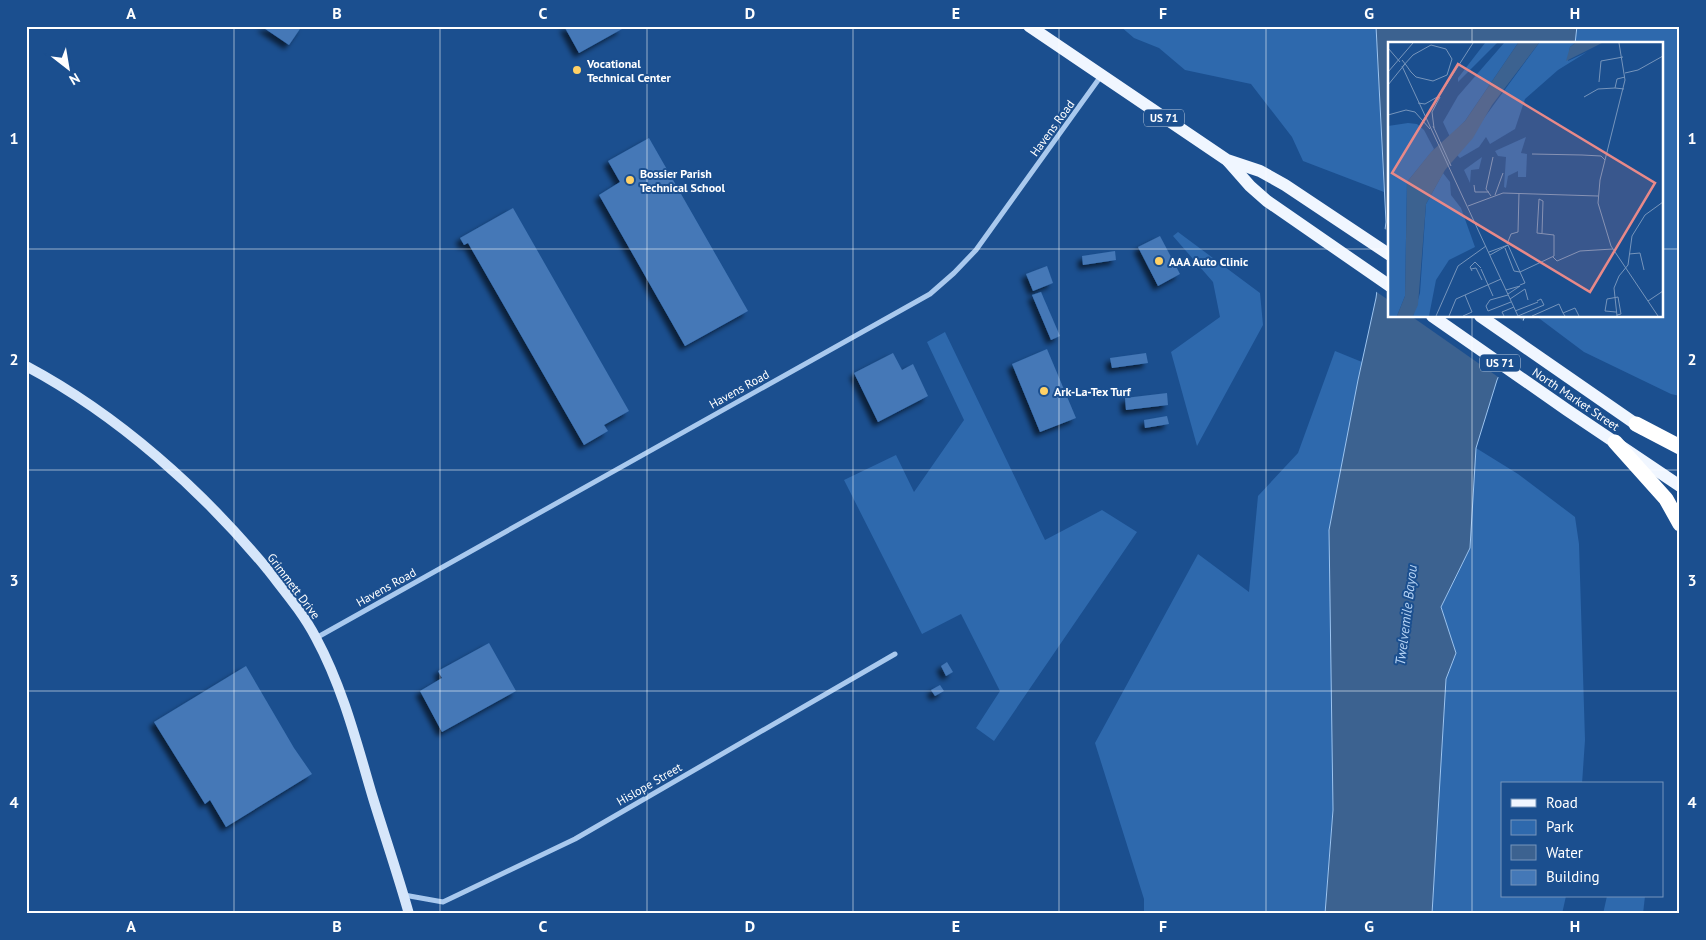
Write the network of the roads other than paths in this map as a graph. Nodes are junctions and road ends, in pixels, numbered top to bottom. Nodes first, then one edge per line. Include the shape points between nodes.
1 (1029, 26) edge
2 (1101, 76) junction
3 (1227, 160) junction
4 (1388, 254) edge
5 (1388, 285) edge
6 (1435, 318) edge
7 (1483, 318) edge
8 (26, 366) edge
9 (1636, 424) junction
10 (1615, 442) junction
11 (1680, 447) edge
12 (1680, 455) edge
13 (1680, 486) edge
14 (1680, 524) edge
15 (316, 638) junction
16 (895, 654) dead end
17 (403, 895) junction
18 (409, 914) edge

1 - 2 main road, US 71
2 - 3 main road, US 71
2 - 15 street, Havens Road via 976,250 930,294
3 - 4 main road, US 71 via 1260,171 1285,185
3 - 5 main road, US 71 via 1268,201
6 - 10 main road, North Market Street / US 71
7 - 9 main road, North Market Street / US 71
8 - 15 main road, Grimmett Drive via 119,426 207,504 273,576
9 - 11 highway
9 - 12 main road, North Market Street / US 71
10 - 13 main road, North Market Street / US 71
10 - 14 highway via 1666,499
15 - 17 main road, Grimmett Drive via 354,732
16 - 17 street, Hislope Street via 575,838 443,902
17 - 18 main road, Grimmett Drive

